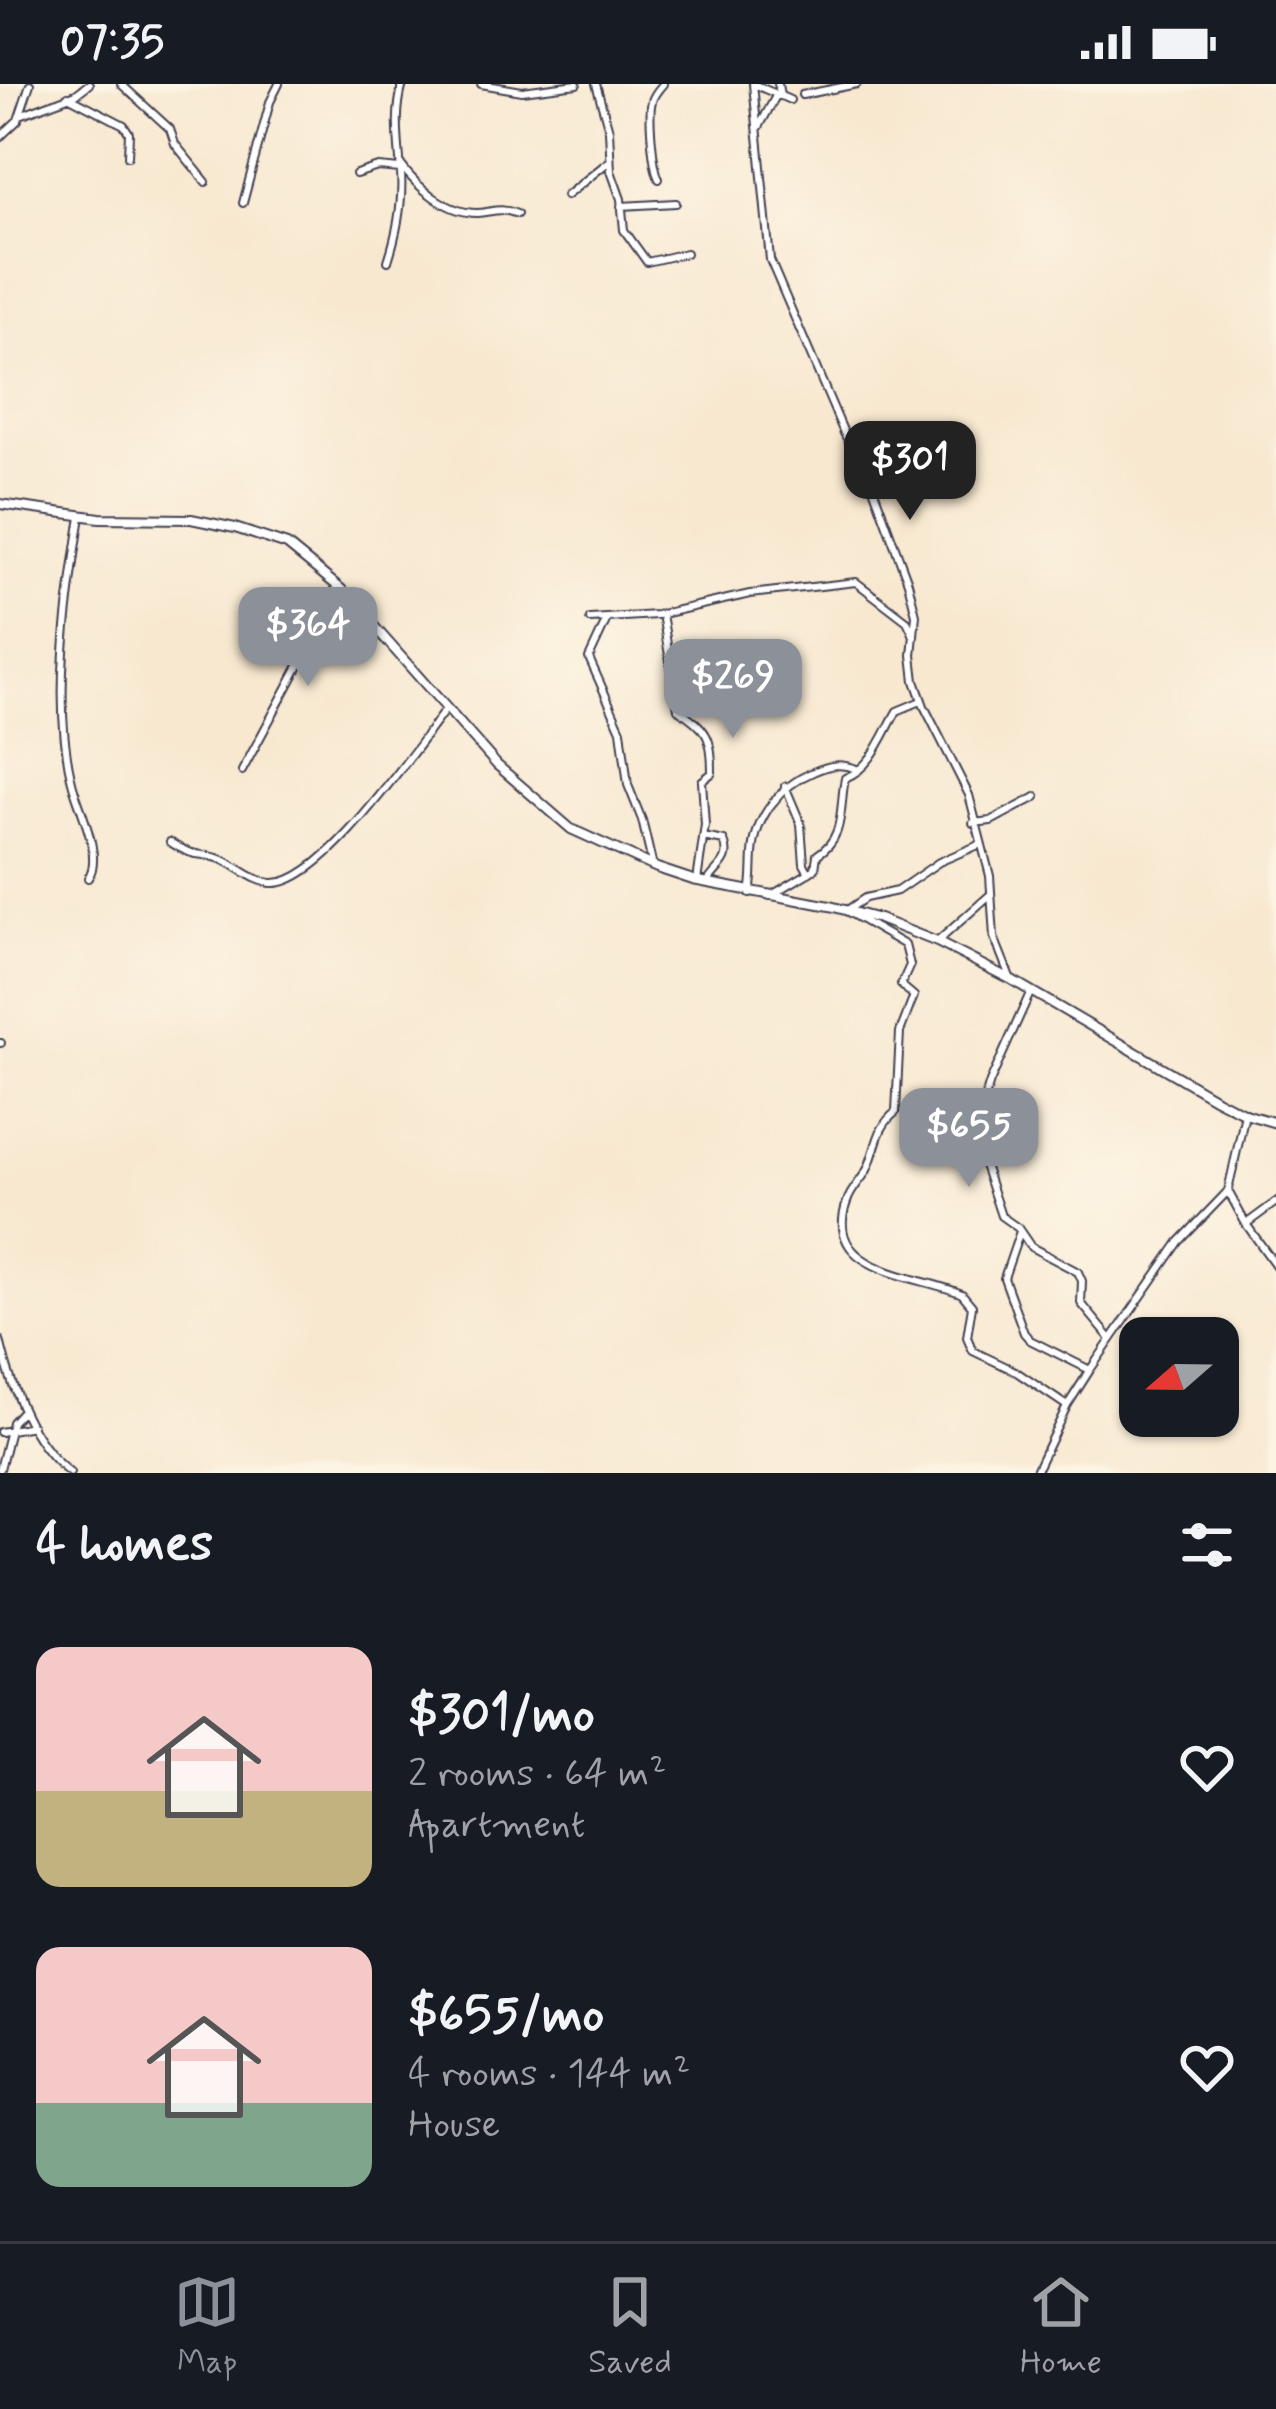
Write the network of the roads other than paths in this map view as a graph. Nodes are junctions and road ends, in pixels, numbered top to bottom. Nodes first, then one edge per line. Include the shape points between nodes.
1 (30, 84) edge
2 (89, 84) edge
3 (121, 84) edge
4 (279, 84) edge
5 (403, 84) edge
6 (481, 84) edge
7 (577, 84) edge
8 (596, 84) edge
9 (663, 84) edge
10 (778, 84) edge
11 (857, 84) edge
12 (750, 85) edge
13 (828, 88) edge
14 (778, 95) junction
15 (802, 95) dead end
16 (68, 97) junction
17 (790, 100) dead end
18 (20, 115) junction
19 (758, 127) junction
20 (0, 137) edge
21 (128, 156) dead end
22 (609, 158) junction
23 (400, 165) junction
24 (356, 174) dead end
25 (659, 179) dead end
26 (206, 182) dead end
27 (566, 196) dead end
28 (243, 202) dead end
29 (676, 203) dead end
30 (621, 206) junction
31 (517, 214) dead end
32 (686, 254) dead end
33 (388, 261) dead end
34 (0, 504) edge
35 (81, 516) junction
36 (341, 589) junction
37 (662, 614) junction
38 (590, 619) dead end
39 (607, 620) junction
40 (914, 636) junction
41 (921, 701) junction
42 (446, 709) junction
43 (859, 770) junction
44 (242, 771) dead end
45 (785, 786) junction
46 (1036, 797) dead end
47 (974, 823) junction
48 (704, 837) junction
49 (170, 842) dead end
50 (981, 844) junction
51 (653, 867) junction
52 (809, 873) junction
53 (88, 878) dead end
54 (702, 882) junction
55 (750, 893) junction
56 (991, 894) junction
57 (770, 896) junction
58 (846, 911) junction
59 (937, 942) junction
60 (1012, 980) junction
61 (1031, 991) junction
62 (1245, 1114) junction
63 (1276, 1123) edge
64 (1228, 1191) junction
65 (1276, 1202) edge
66 (1246, 1225) junction
67 (1020, 1231) junction
68 (1276, 1266) edge
69 (0, 1340) edge
70 (1111, 1340) junction
71 (1090, 1370) junction
72 (1067, 1406) junction
73 (23, 1410) junction
74 (33, 1426) junction
75 (0, 1432) edge
76 (10, 1432) junction
77 (0, 1469) edge
78 (70, 1473) edge
79 (1035, 1473) edge

1 - 18 street
2 - 16 street
3 - 26 street via 170,129
4 - 28 street
5 - 23 street
6 - 7 street via 522,91
8 - 22 street
9 - 25 street via 651,110
10 - 14 street
11 - 13 street
12 - 14 street
12 - 19 street
13 - 15 street
14 - 17 street
14 - 19 street
16 - 18 street
16 - 21 street via 124,124
18 - 20 street
19 - 40 street via 770,260 886,517 914,603
22 - 27 street
22 - 30 street
23 - 24 street
23 - 31 street via 423,192 462,211
23 - 33 street
29 - 30 street
30 - 32 street via 641,257
34 - 35 street
35 - 36 street via 235,528 287,545
35 - 53 street via 63,689 72,781 94,865
36 - 42 street
36 - 44 street
37 - 39 street
37 - 40 street via 856,582 907,621
37 - 48 street via 678,709 712,743 712,773 702,781
38 - 39 street
39 - 51 street via 589,658 621,730
40 - 41 street
41 - 43 street via 897,711
41 - 47 street via 966,788
42 - 49 street via 350,830 297,879 261,880
42 - 51 street via 563,824
43 - 45 street via 834,764
43 - 52 street via 844,778 844,815
45 - 52 street
45 - 55 street via 757,832
46 - 47 street
47 - 50 street
48 - 54 street
48 - 54 street via 727,847 726,860
50 - 56 street
50 - 58 street
51 - 54 street
52 - 57 street
54 - 55 street
55 - 57 street
56 - 59 street
56 - 60 street via 994,937
57 - 58 street
58 - 59 street
58 - 72 street via 905,945 910,965 901,986 914,996 900,1032 896,1112 844,1209 850,1244 869,1266 962,1294 971,1305 973,1351
59 - 60 street
60 - 61 street
61 - 62 street
61 - 67 street via 977,1127 996,1206
62 - 63 street
62 - 64 street
64 - 66 street
64 - 70 street via 1179,1242
65 - 66 street
66 - 68 street
67 - 70 street via 1030,1247 1078,1271 1081,1303
67 - 71 street via 1004,1278 1024,1333
69 - 73 street
70 - 71 street
71 - 72 street
72 - 79 street
73 - 74 street
73 - 76 street
74 - 76 street
74 - 78 street
75 - 76 street
76 - 77 street

